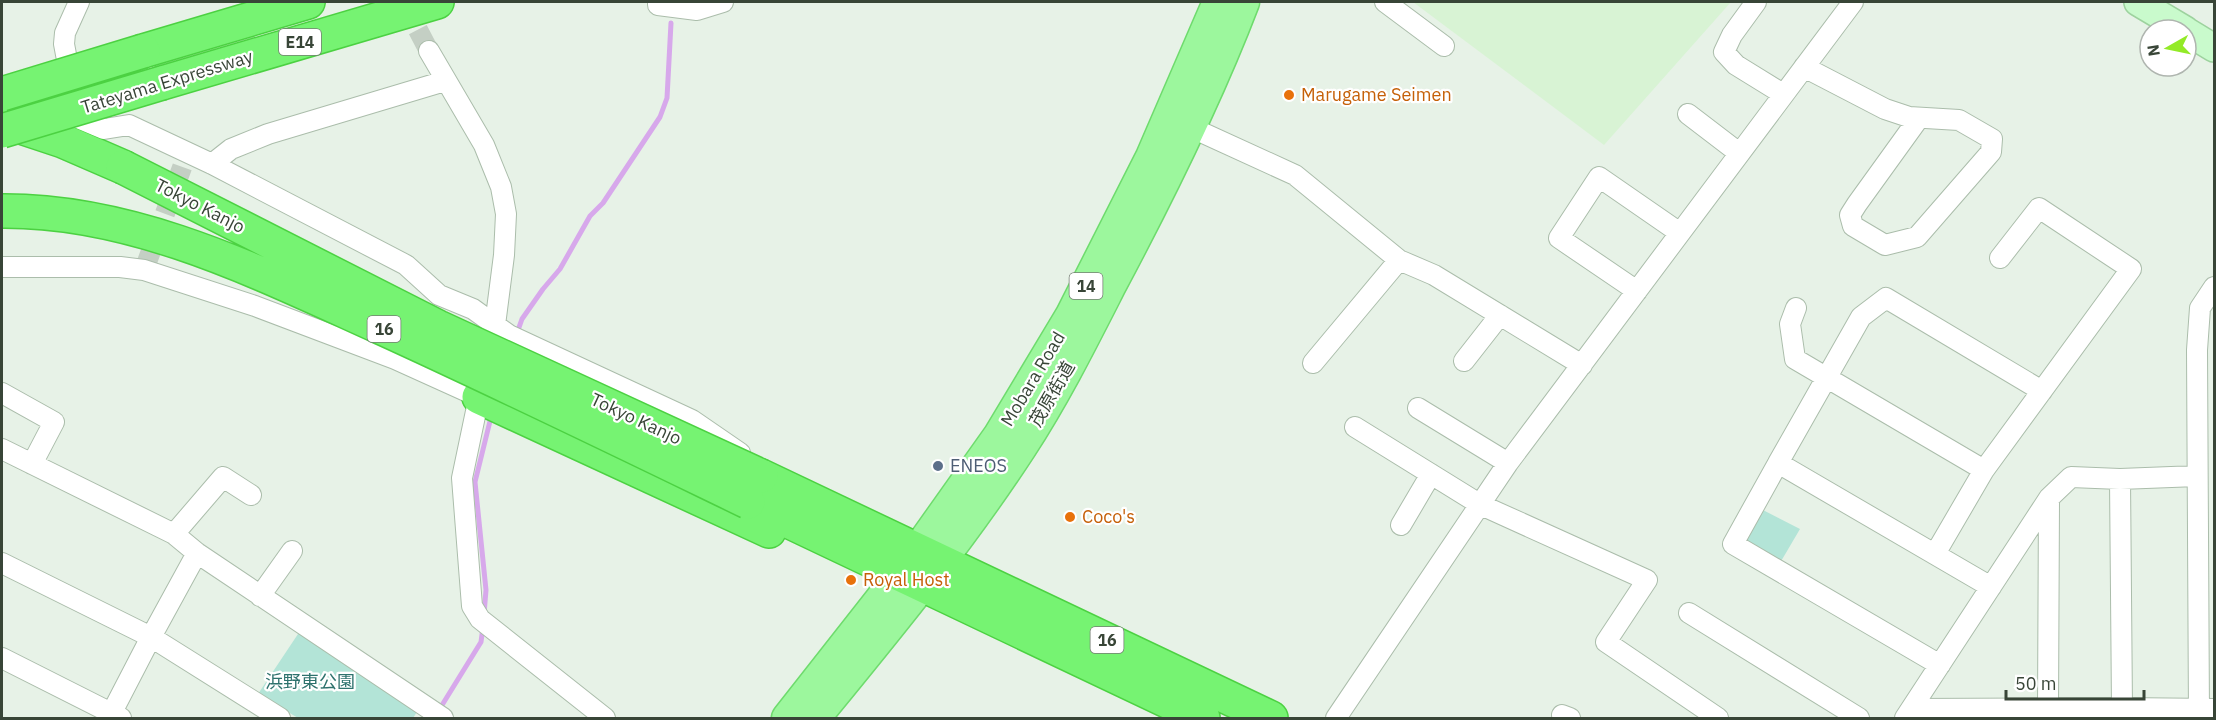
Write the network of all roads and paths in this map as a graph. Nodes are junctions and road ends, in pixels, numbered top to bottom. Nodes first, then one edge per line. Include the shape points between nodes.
1 (79, 2) edge
2 (308, 2) edge
3 (437, 2) edge
4 (658, 2) edge
5 (723, 2) edge
6 (1218, 2) edge
7 (1244, 2) edge
8 (1385, 2) edge
9 (1756, 2) edge
10 (1853, 2) edge
11 (2138, 2) edge
12 (2165, 18) edge
13 (2198, 38) edge
14 (1444, 45) dead end
15 (2214, 48) edge
16 (429, 51) tunnel mouth
17 (1804, 67) junction
18 (445, 81) junction
19 (2, 94) edge
20 (1783, 94) junction
21 (1688, 114) dead end
22 (1919, 118) junction
23 (2, 121) edge
24 (1190, 127) junction
25 (2, 131) edge
26 (1739, 153) junction
27 (212, 164) junction
28 (2, 211) edge
29 (1680, 232) junction
30 (2000, 258) dead end
31 (1399, 260) junction
32 (2, 267) edge
33 (2214, 287) edge
34 (1637, 291) junction
35 (1796, 308) dead end
36 (1500, 315) junction
37 (495, 325) junction
38 (1464, 361) dead end
39 (1313, 363) dead end
40 (1582, 365) junction
41 (2206, 373) edge
42 (1827, 377) junction
43 (2042, 390) junction
44 (2, 393) edge
45 (478, 397) junction
46 (1418, 408) dead end
47 (1355, 427) dead end
48 (2, 448) edge
49 (1508, 463) junction
50 (1778, 463) junction
51 (32, 464) junction
52 (1984, 470) junction
53 (1431, 474) junction
54 (2197, 476) junction
55 (2120, 479) junction
56 (755, 489) junction
57 (251, 495) dead end
58 (2049, 498) junction
59 (1481, 505) junction
60 (1401, 525) dead end
61 (174, 534) junction
62 (292, 551) dead end
63 (197, 553) junction
64 (1935, 554) junction
65 (2, 563) edge
66 (913, 567) junction
67 (1991, 586) junction
68 (260, 596) junction
69 (1689, 613) dead end
70 (151, 637) junction
71 (2, 658) edge
72 (1940, 665) junction
73 (2122, 708) junction
74 (2048, 709) junction
75 (2204, 712) edge
76 (1908, 714) edge
77 (431, 715) edge
78 (114, 717) edge
79 (280, 718) edge
80 (605, 718) edge
81 (786, 718) edge
82 (815, 718) edge
83 (1203, 718) edge
84 (1271, 718) edge
85 (1336, 718) edge
86 (1718, 718) edge
87 (1859, 718) edge

1 - 27 street via 64,44 78,118 104,129 129,125
2 - 19 highway, Tateyama Expressway / E14, bridge
3 - 25 highway, Tateyama Expressway / E14, bridge
4 - 5 street via 697,10
6 - 66 main road, Mobara Road / 14 via 1151,157 1071,315
7 - 24 main road, 茂原街道 / 14
8 - 14 street
9 - 20 street via 1724,52 1736,65
10 - 17 street
11 - 12 street
13 - 15 street
16 - 18 street
17 - 20 street
17 - 22 street via 1885,109
18 - 27 street via 268,134 231,149
18 - 37 street via 484,145 501,187 506,214
20 - 26 street
21 - 26 street
22 - 22 street via 1959,120 1992,139 1991,152 1917,237 1885,245 1853,226 1850,215
23 - 56 highway, Tokyo Kanjo / 16, bridge via 123,167
24 - 31 street via 1295,176
24 - 66 main road, 茂原街道 / 14 via 1149,213 1022,447
26 - 29 street
27 - 37 street via 406,265 439,295 473,309
28 - 56 highway, Tokyo Kanjo / 16, bridge via 84,218 144,231 222,257
29 - 34 street
29 - 34 street via 1599,177 1559,238
30 - 43 street via 2039,208 2131,269
31 - 36 street via 1434,275
31 - 39 street
32 - 45 street via 144,270 255,306 394,359
33 - 41 street via 2200,308
34 - 40 street
35 - 42 street via 1790,324 1795,359
36 - 38 street
36 - 40 street
37 - 56 street via 692,420 740,453
40 - 49 street
41 - 54 street
42 - 43 street via 1861,318 1886,298
42 - 50 street
42 - 52 street
43 - 52 street
44 - 51 street via 54,422
45 - 66 highway, 16 via 824,556
45 - 80 street via 462,478 472,606 480,619
46 - 49 street
47 - 53 street
48 - 51 street
49 - 59 street
50 - 64 street
50 - 72 street via 1733,544
51 - 61 street
52 - 64 street
53 - 59 street
53 - 60 street
54 - 55 street
54 - 75 street
55 - 58 street via 2071,477
55 - 73 street
56 - 66 highway, Tokyo Kanjo / 16
57 - 61 street via 223,477
58 - 67 street
58 - 74 street
59 - 85 street
59 - 86 street via 1647,580 1606,642
61 - 63 street
62 - 68 street
63 - 68 street
63 - 70 street
64 - 67 street
65 - 70 street
66 - 81 main road, Mobara Road / 14
66 - 82 main road, 茂原街道 / 14
66 - 83 highway, Tokyo Kanjo / 16
66 - 84 highway, Tokyo Kanjo / 16
67 - 72 street
68 - 77 street
69 - 87 street
70 - 78 street
70 - 79 street
71 - 78 street
72 - 76 street
73 - 74 street
73 - 75 street
74 - 76 street

